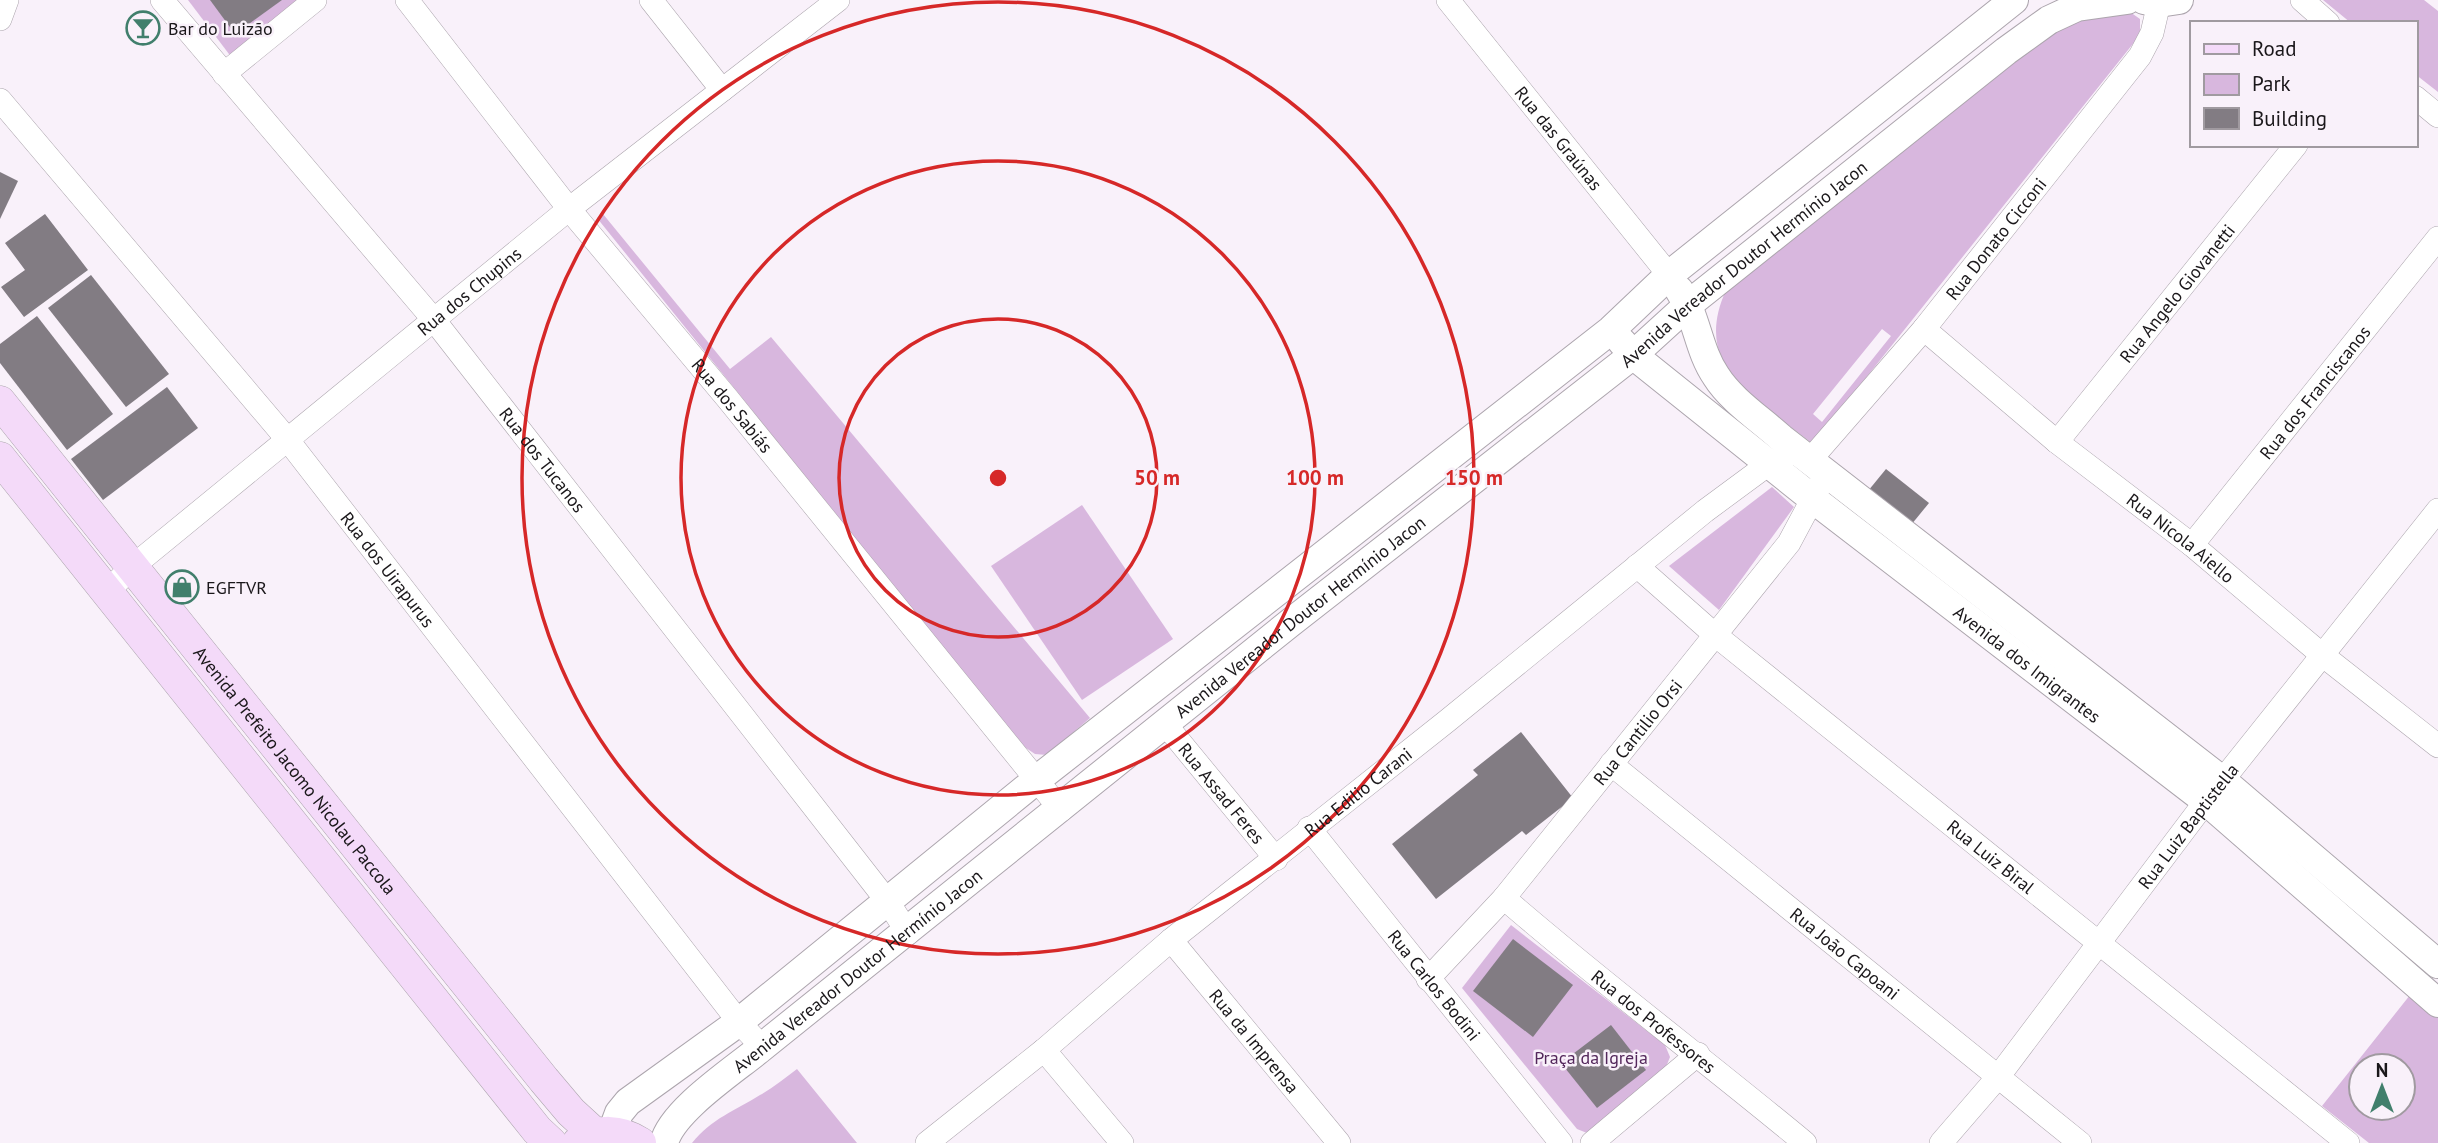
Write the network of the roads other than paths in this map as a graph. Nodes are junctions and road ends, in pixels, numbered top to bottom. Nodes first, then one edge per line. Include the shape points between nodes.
1 (162, 0) edge
2 (315, 0) edge
3 (407, 0) edge
4 (651, 0) edge
5 (838, 0) edge
6 (1448, 0) edge
7 (2014, 0) edge
8 (2127, 0) edge
9 (2302, 0) edge
10 (2160, 1) edge
11 (2326, 21) edge
12 (224, 74) junction
13 (722, 90) junction
14 (2417, 99) edge
15 (0, 100) edge
16 (2438, 116) edge
17 (2294, 147) edge
18 (569, 209) junction
19 (2438, 238) edge
20 (1669, 275) junction
21 (1689, 304) junction
22 (433, 320) junction
23 (1924, 329) junction
24 (1611, 330) junction
25 (1633, 355) junction
26 (0, 402) edge
27 (287, 439) junction
28 (2057, 442) junction
29 (0, 458) edge
30 (1811, 461) junction
31 (1770, 463) junction
32 (1813, 499) junction
33 (2435, 519) edge
34 (2192, 545) junction
35 (132, 566) junction
36 (1637, 566) junction
37 (107, 592) junction
38 (1714, 634) junction
39 (2321, 654) junction
40 (1166, 725) junction
41 (2438, 746) edge
42 (1611, 764) junction
43 (1035, 781) junction
44 (2215, 791) junction
45 (1061, 810) junction
46 (1309, 828) junction
47 (1276, 859) junction
48 (1504, 898) junction
49 (888, 902) junction
50 (908, 933) junction
51 (1171, 940) junction
52 (2098, 941) junction
53 (2438, 964) edge
54 (1428, 979) junction
55 (2438, 1003) edge
56 (739, 1022) junction
57 (762, 1047) junction
58 (1044, 1049) junction
59 (1698, 1054) junction
60 (1998, 1077) junction
61 (607, 1138) edge
62 (551, 1143) edge
63 (664, 1143) edge
64 (927, 1143) edge
65 (1122, 1143) edge
66 (1339, 1143) edge
67 (1561, 1143) edge
68 (1592, 1143) edge
69 (1805, 1143) edge
70 (1941, 1143) edge
71 (2080, 1143) edge
72 (2348, 1143) edge

1 - 12 street, Rua dos Tucanos
2 - 12 street
3 - 18 street, Rua dos Sabiás
4 - 13 street
5 - 13 street, Rua dos Chupins
6 - 20 street, Rua das Graúnas
7 - 20 street, Avenida Vereador Doutor Hermínio Jacon
8 - 21 street, Avenida Vereador Doutor Hermínio Jacon via 2077,7 2049,20
9 - 11 street
10 - 23 street, Rua Donato Cicconi via 2140,56
12 - 22 street, Rua dos Tucanos
13 - 18 street, Rua dos Chupins
14 - 16 street
15 - 27 street, Rua dos Uirapurus
17 - 28 street, Rua Angelo Giovanetti
18 - 22 street, Rua dos Chupins
18 - 43 street, Rua dos Sabiás
19 - 34 street, Rua dos Franciscanos
20 - 21 street, Avenida dos Imigrantes
20 - 24 street, Avenida Vereador Doutor Hermínio Jacon
21 - 25 street, Avenida Vereador Doutor Hermínio Jacon
21 - 30 street, Avenida dos Imigrantes via 1701,346 1717,378
22 - 27 street, Rua dos Chupins
22 - 49 street, Rua dos Tucanos
23 - 28 street, Rua Nicola Aiello
23 - 30 street, Rua Donato Cicconi
24 - 25 street, Avenida dos Imigrantes
24 - 43 street, Avenida Vereador Doutor Hermínio Jacon
25 - 31 street, Avenida dos Imigrantes
25 - 40 street, Avenida Vereador Doutor Hermínio Jacon
26 - 35 main road, Avenida Prefeito Jacomo Nicolau Paccola
27 - 35 street, Rua dos Chupins
27 - 56 street, Rua dos Uirapurus
28 - 34 street, Rua Nicola Aiello
29 - 37 main road, Avenida Prefeito Jacomo Nicolau Paccola
30 - 31 street, Rua Edilio Carani
30 - 32 street, Rua Cantilio Orsi
30 - 44 street, Avenida dos Imigrantes
31 - 32 street, Avenida dos Imigrantes
31 - 36 street, Rua Edilio Carani
32 - 38 street, Rua Cantilio Orsi via 1788,543
32 - 44 street, Avenida dos Imigrantes
33 - 39 street, Rua Luiz Baptistella
34 - 39 street, Rua Nicola Aiello
35 - 37 street, Rua dos Chupins
35 - 61 main road, Avenida Prefeito Jacomo Nicolau Paccola via 544,1080 571,1112
36 - 38 street, Rua Luiz Biral
36 - 46 street, Rua Edilio Carani
37 - 62 main road, Avenida Prefeito Jacomo Nicolau Paccola
38 - 42 street, Rua Cantilio Orsi
38 - 52 street, Rua Luiz Biral
39 - 41 street, Rua Nicola Aiello
39 - 44 street, Rua Luiz Baptistella
40 - 45 street, Avenida Vereador Doutor Hermínio Jacon
40 - 47 street, Rua Assad Feres
42 - 48 street, Rua Cantilio Orsi
42 - 60 street, Rua João Capoani
43 - 45 street, Rua dos Sabiás
43 - 49 street, Avenida Vereador Doutor Hermínio Jacon
44 - 52 street, Rua Luiz Baptistella
44 - 53 street, Avenida dos Imigrantes
44 - 55 street, Avenida dos Imigrantes
45 - 50 street, Avenida Vereador Doutor Hermínio Jacon
46 - 47 street, Rua Edilio Carani
46 - 54 street, Rua Carlos Bodini
47 - 51 street, Rua Edilio Carani
48 - 54 street, Rua Cantilio Orsi
48 - 59 street, Rua dos Professores via 1604,984
49 - 50 street, Rua dos Tucanos
49 - 56 street, Avenida Vereador Doutor Hermínio Jacon
50 - 57 street, Avenida Vereador Doutor Hermínio Jacon
51 - 58 street, Rua Edilio Carani
51 - 66 street, Rua da Imprensa
52 - 60 street, Rua Luiz Baptistella
52 - 72 street, Rua Luiz Biral
54 - 67 street, Rua Carlos Bodini
56 - 57 street, Rua dos Uirapurus
56 - 61 street, Avenida Vereador Doutor Hermínio Jacon via 628,1102
57 - 63 street, Avenida Vereador Doutor Hermínio Jacon via 684,1112
58 - 64 street, Rua Edilio Carani
58 - 65 street
59 - 68 street
59 - 69 street, Rua dos Professores
60 - 70 street, Rua Luiz Baptistella
60 - 71 street, Rua João Capoani

